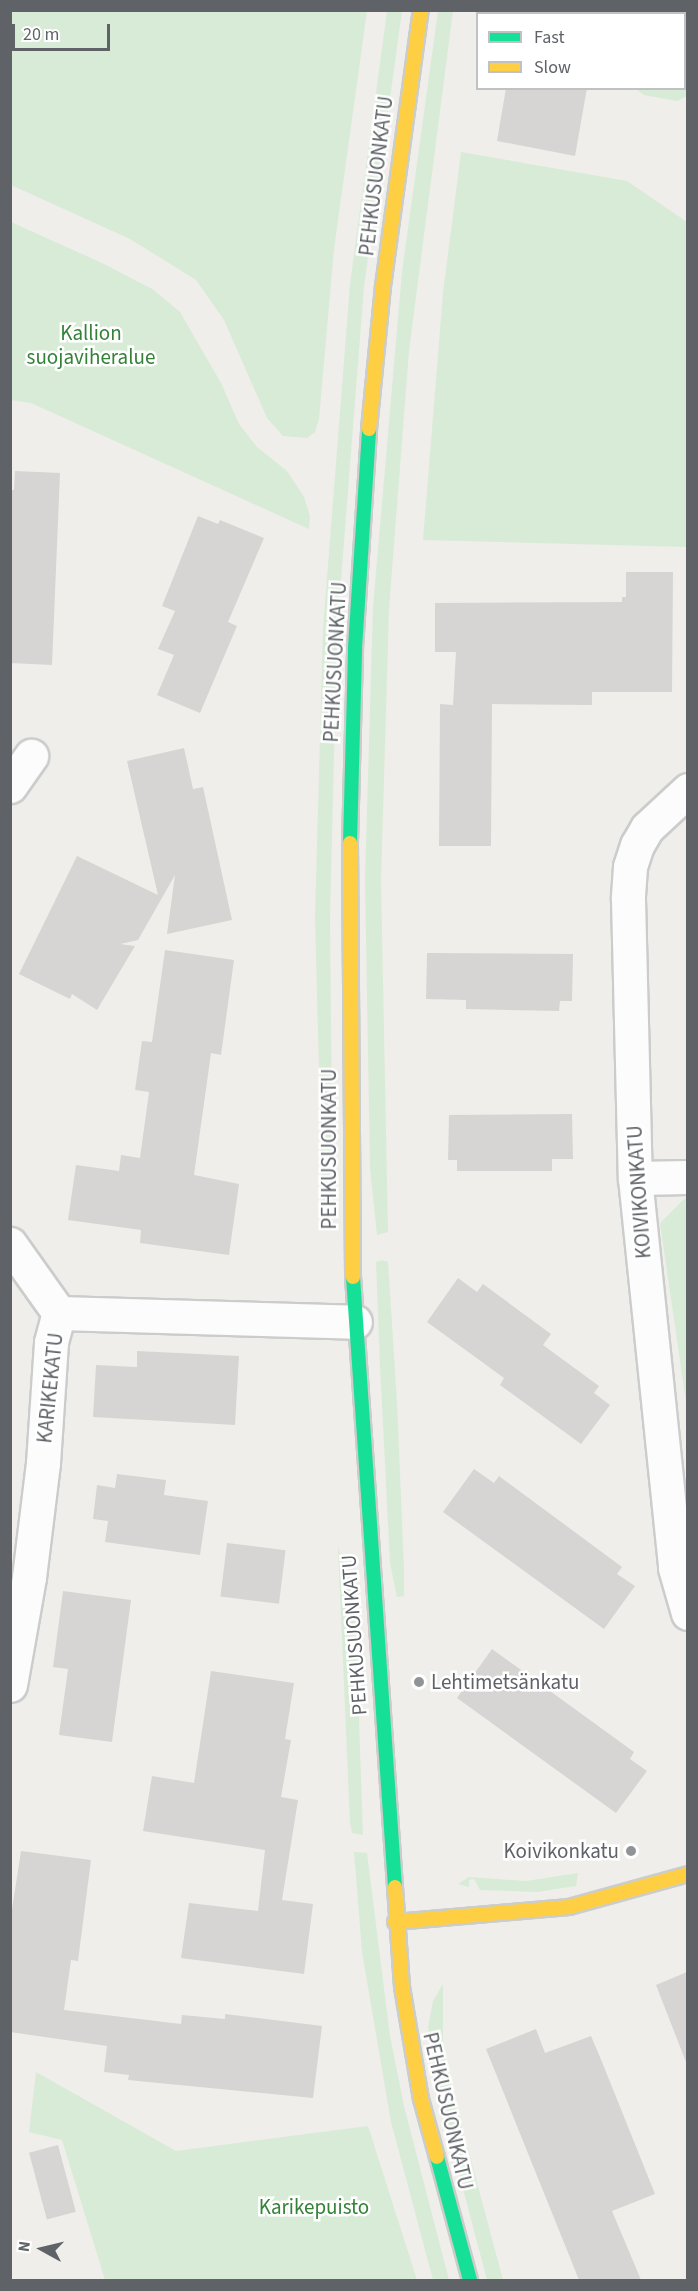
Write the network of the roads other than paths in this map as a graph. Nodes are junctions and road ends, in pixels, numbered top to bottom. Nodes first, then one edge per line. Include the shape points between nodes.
1 (421, 10) edge
2 (31, 756) dead end
3 (10, 786) edge
4 (687, 790) edge
5 (687, 1177) edge
6 (635, 1178) junction
7 (10, 1244) edge
8 (59, 1313) junction
9 (355, 1322) junction
10 (687, 1612) edge
11 (10, 1684) edge
12 (687, 1874) edge
13 (395, 1922) junction
14 (470, 2280) edge

1 - 9 main road, PEHKUSUONKATU via 383,286 355,648 349,906
2 - 3 street
4 - 6 street, KOIVIKONKATU via 647,828 630,867
5 - 6 street
6 - 10 street, KOIVIKONKATU via 675,1568
7 - 8 street
8 - 9 street, KARIKEKATU
8 - 11 street, KARIKEKATU via 51,1342 43,1463 29,1577
9 - 13 main road, PEHKUSUONKATU
12 - 13 main road via 657,1886 551,1910
13 - 14 main road, PEHKUSUONKATU via 406,2023 421,2099

